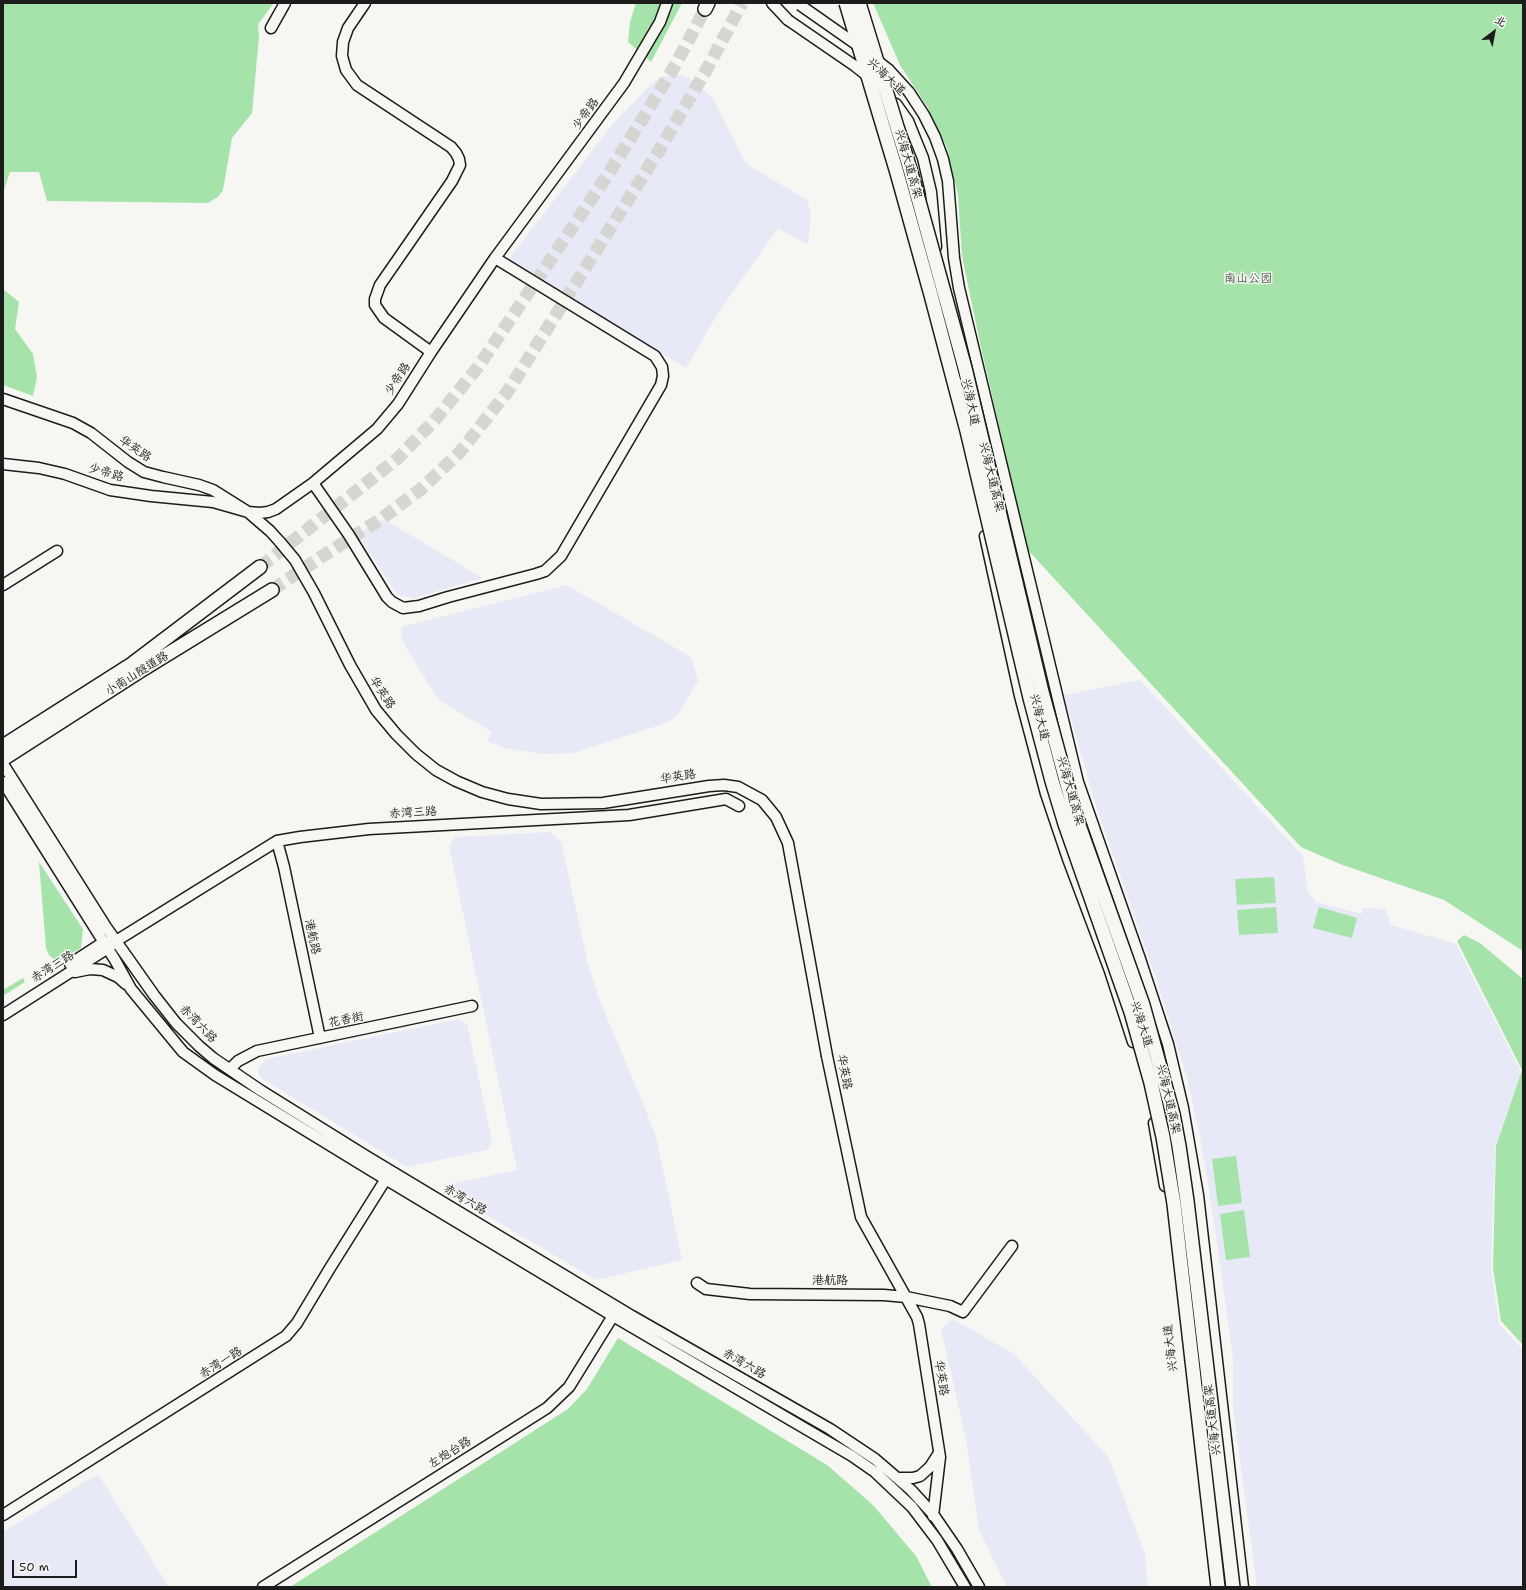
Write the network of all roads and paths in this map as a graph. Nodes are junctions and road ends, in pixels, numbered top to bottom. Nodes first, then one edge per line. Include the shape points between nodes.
1 (285, 3) edge
2 (365, 3) edge
3 (667, 3) edge
4 (772, 3) edge
5 (846, 3) edge
6 (859, 3) edge
7 (799, 4) edge
8 (271, 28) dead end
9 (495, 258) junction
10 (431, 352) junction
11 (3, 399) edge
12 (3, 464) edge
13 (314, 483) junction
14 (248, 512) junction
15 (57, 551) dead end
16 (260, 566) tunnel mouth
17 (3, 585) edge
18 (272, 590) tunnel mouth
19 (3, 746) edge
20 (3, 759) edge
21 (3, 764) edge
22 (3, 782) edge
23 (738, 806) dead end
24 (277, 841) junction
25 (116, 941) junction
26 (106, 945) junction
27 (67, 974) junction
28 (131, 988) junction
29 (472, 1006) dead end
30 (3, 1007) edge
31 (3, 1015) edge
32 (320, 1038) junction
33 (230, 1069) junction
34 (389, 1175) junction
35 (1012, 1246) dead end
36 (697, 1283) dead end
37 (906, 1297) junction
38 (616, 1312) junction
39 (940, 1452) junction
40 (898, 1478) junction
41 (933, 1514) junction
42 (3, 1516) edge
43 (931, 1530) junction
44 (263, 1587) edge
45 (965, 1587) edge
46 (979, 1587) edge
47 (1212, 1587) edge
48 (1218, 1587) edge
49 (1233, 1587) edge
50 (1243, 1587) edge

1 - 8 street
2 - 10 street via 348,28 343,42 342,56 346,70 358,85 451,147 459,159 460,165 452,181 380,285 375,299 384,318
3 - 9 street, 少帝路 via 660,22 624,83
4 - 47 street, 兴海大道, bridge via 788,20 855,66 896,104 917,141 928,176 940,297 952,382 1029,730 1046,794 1110,971 1137,1055 1152,1114 1168,1205
5 - 48 main road, 兴海大道高架, bridge via 898,173 931,295 967,431 1052,781 1131,1012 1152,1082 1173,1197
6 - 49 main road, 兴海大道高架, bridge via 910,169 963,361 1042,692 1076,817 1143,1004 1173,1114 1190,1224
7 - 50 street, 兴海大道, bridge via 889,70 909,92 924,115 943,159 948,181 959,288 1078,782 1168,1044 1183,1108 1198,1195
9 - 10 street, 少帝路
9 - 13 street via 655,356 662,367 661,385 561,556 546,571 415,607 403,608 387,597
10 - 13 street, 少帝路 via 398,404 380,425
11 - 14 street, 华英路 via 73,423 91,433 136,468 206,488
12 - 14 street, 少帝路 via 65,474 110,490 213,502
13 - 14 street, 少帝路 via 276,509 268,512
14 - 37 street, 华英路, bridge via 295,560 376,710 416,754 436,770 482,792 541,804 603,803 724,785 738,787 762,800 776,817 788,843 827,1056 861,1217
15 - 17 street
16 - 19 main road, 小南山隧道路 via 132,664
18 - 20 main road, 小南山隧道路
21 - 25 street, 赤湾六路
22 - 26 street, 赤湾六路
23 - 24 street, 赤湾三路 via 726,799 629,815 369,829
24 - 25 street, 赤湾三路
24 - 32 street, 港航路
25 - 26 street, 赤湾三路
25 - 33 street, 赤湾六路 via 176,1023 199,1046
26 - 27 street, 赤湾三路
26 - 28 street, 赤湾六路
26 - 30 street, 赤湾三路
27 - 28 street via 90,969 103,970 118,977
27 - 31 street, 赤湾三路
28 - 34 street, 赤湾六路 via 179,1047 194,1061
29 - 32 street, 花香街
32 - 33 street, 花香街 via 257,1051 238,1061
33 - 34 street, 赤湾六路
34 - 38 street, 赤湾六路
34 - 42 street, 赤湾一路 via 297,1323 286,1336
35 - 37 street, 港航路 via 963,1312 950,1306
36 - 37 street, 港航路 via 706,1288 750,1294
37 - 39 street, 华英路 via 919,1324
38 - 40 street, 赤湾六路 via 830,1429
38 - 43 street, 赤湾六路 via 852,1456 875,1472 904,1499
38 - 44 street, 左炮台路 via 569,1387 547,1408
39 - 40 street via 920,1476
39 - 41 street, 华英路
40 - 41 street, 赤湾六路
41 - 43 street, 华英路
41 - 46 street, 赤湾六路
43 - 45 street, 赤湾六路

